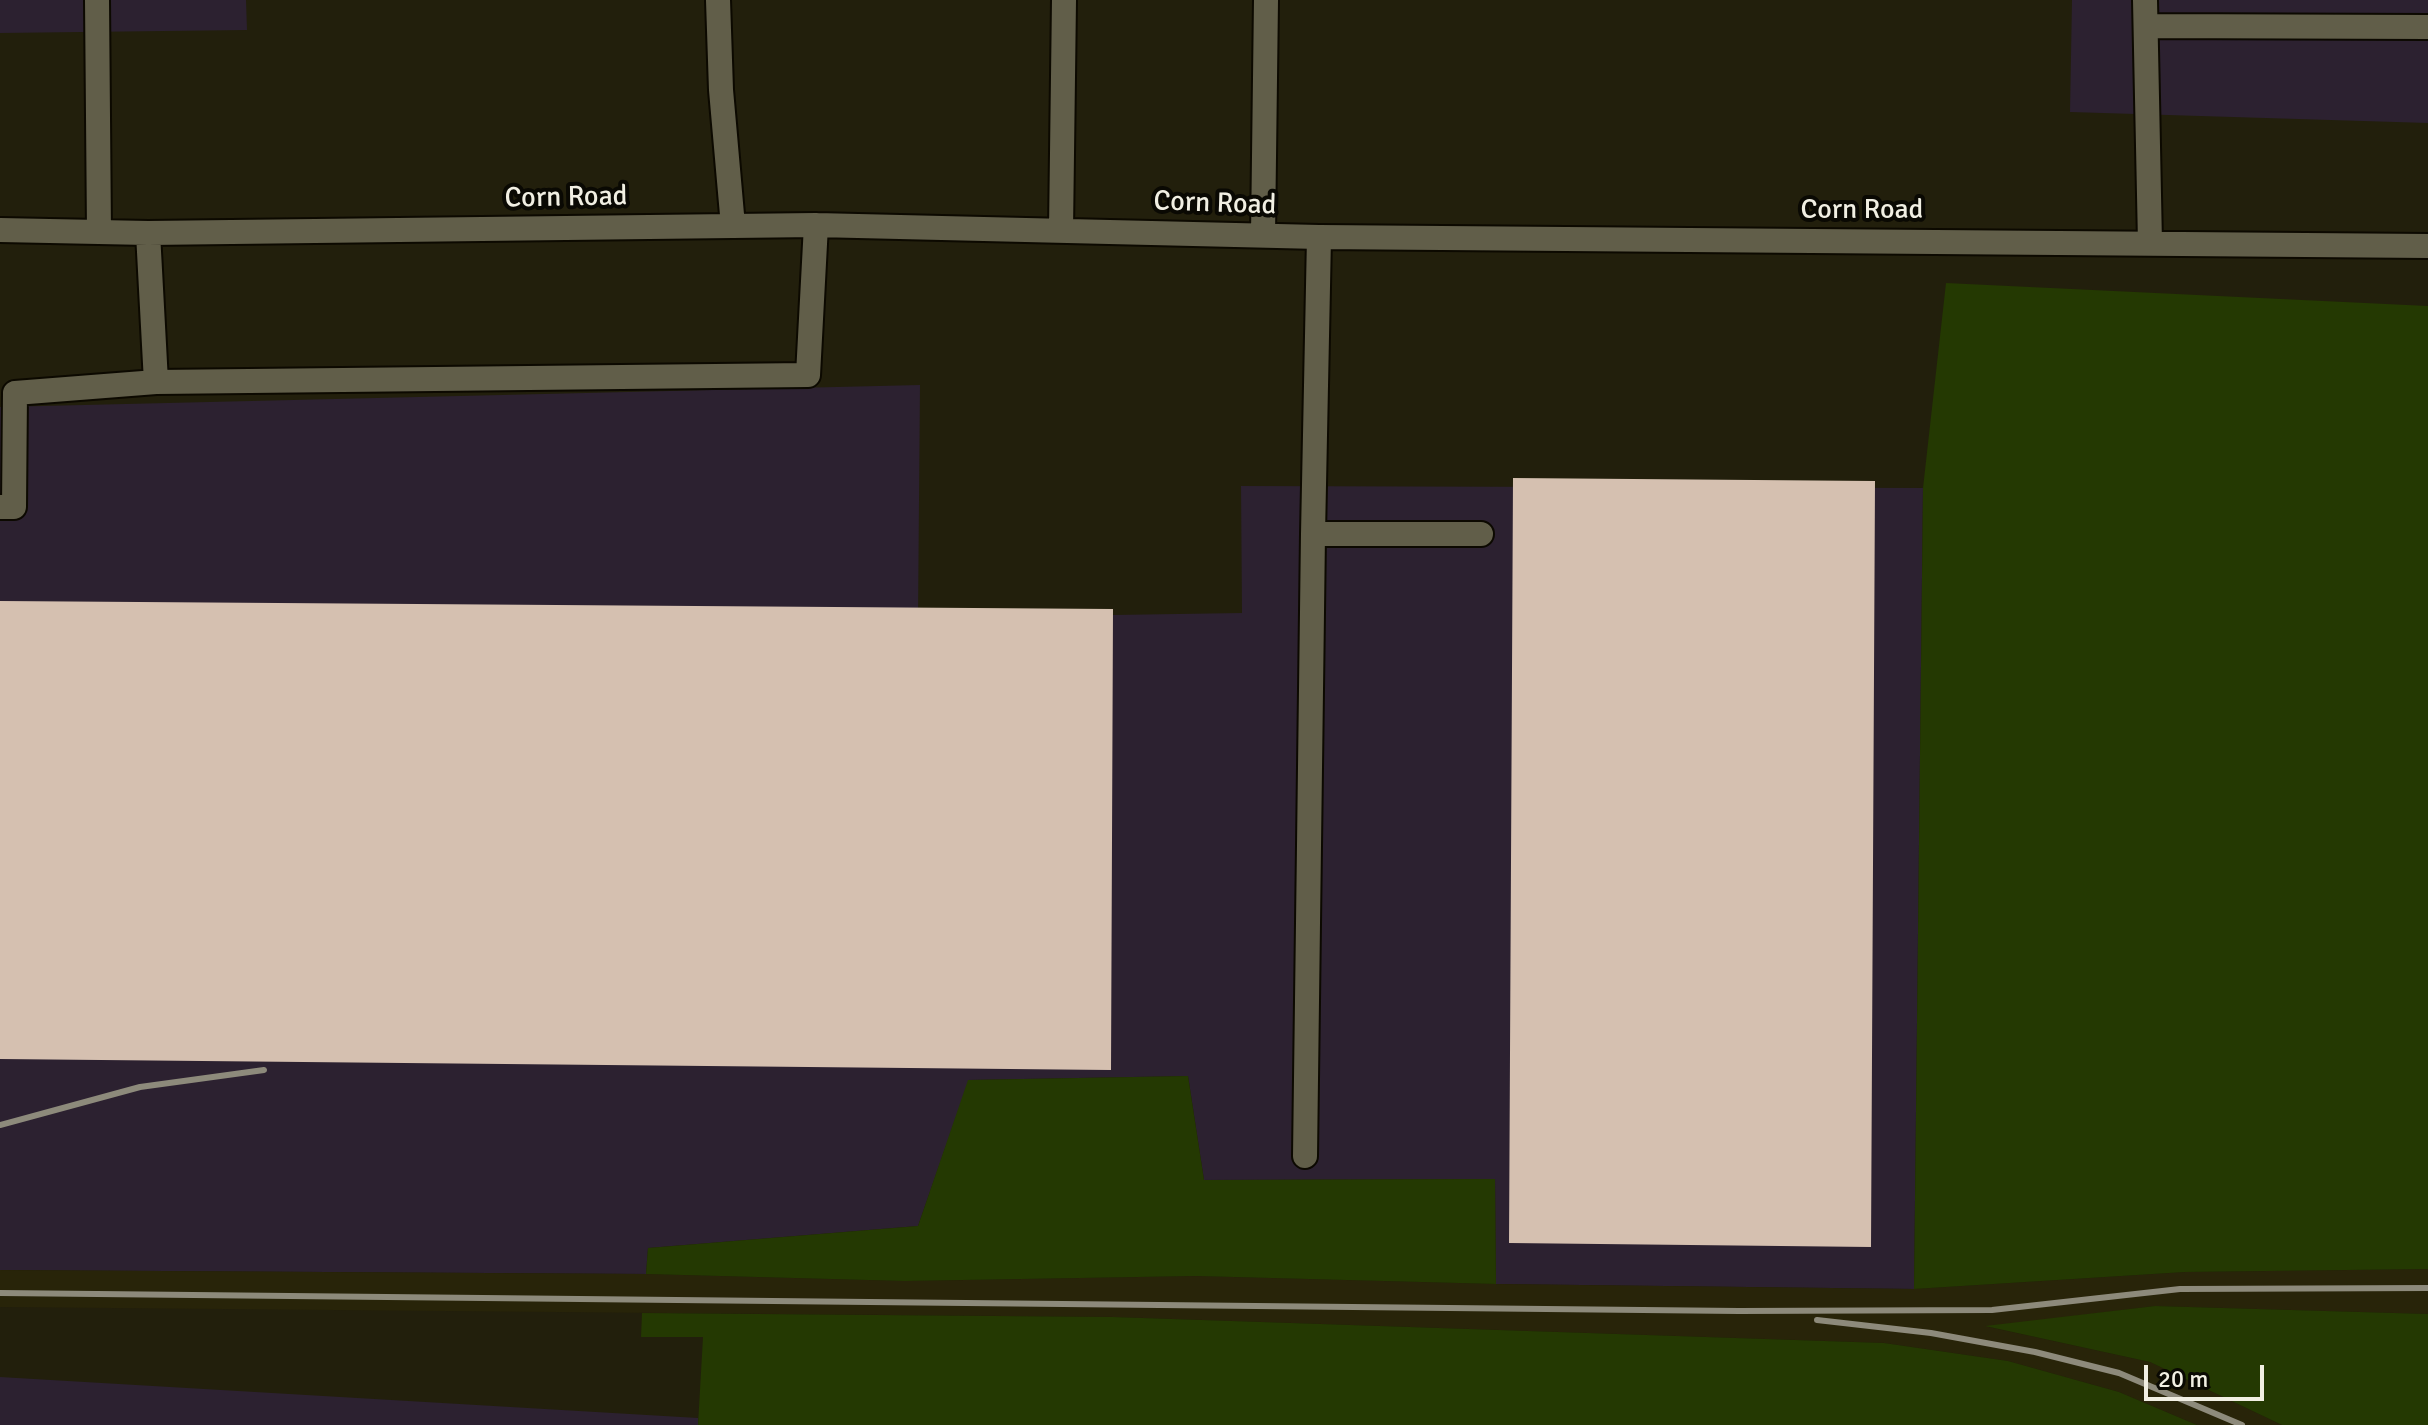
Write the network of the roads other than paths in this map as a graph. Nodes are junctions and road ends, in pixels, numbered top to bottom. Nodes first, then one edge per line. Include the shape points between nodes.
1 (97, 0) edge
2 (718, 0) edge
3 (1064, 0) edge
4 (1266, 0) edge
5 (2145, 0) edge
6 (2146, 26) junction
7 (2428, 27) edge
8 (816, 225) junction
9 (733, 226) junction
10 (0, 230) edge
11 (1061, 230) junction
12 (99, 232) junction
13 (148, 233) junction
14 (1263, 235) junction
15 (1319, 237) junction
16 (2150, 243) junction
17 (2428, 246) edge
18 (156, 382) junction
19 (0, 507) edge
20 (1313, 534) junction
21 (1481, 534) dead end
22 (1305, 1156) dead end

1 - 12 street
2 - 9 street
3 - 11 street
4 - 14 street
5 - 6 street
6 - 7 street
6 - 16 street
8 - 9 street, Corn Road
8 - 11 street, Corn Road
8 - 18 street via 808,375
9 - 13 street, Corn Road
10 - 12 street, Corn Road
11 - 14 street, Corn Road
12 - 13 street, Corn Road
13 - 18 street
14 - 15 street, Corn Road
15 - 16 street, Corn Road
15 - 20 street
16 - 17 street, Corn Road
18 - 19 street via 15,393 14,507
20 - 21 street
20 - 22 street

